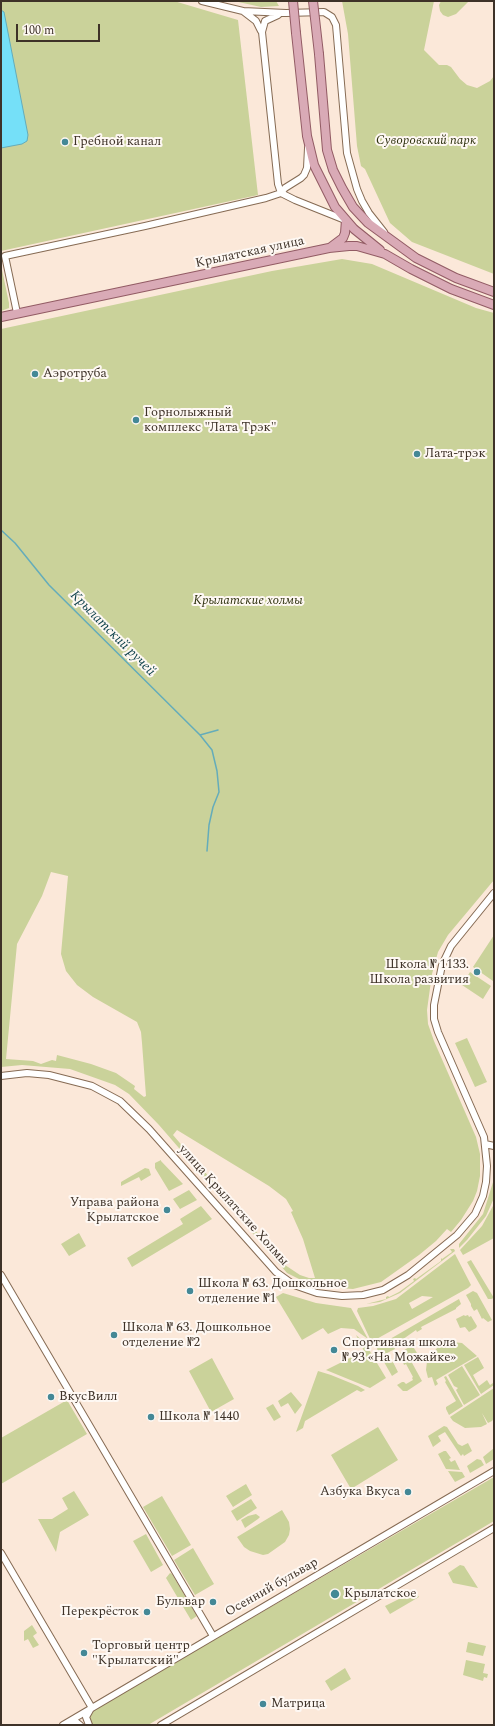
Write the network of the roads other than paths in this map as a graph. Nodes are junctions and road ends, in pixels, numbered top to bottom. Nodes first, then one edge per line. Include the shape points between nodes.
1 (202, 1) edge
2 (293, 1) edge
3 (313, 1) edge
4 (243, 11) junction
5 (286, 13) junction
6 (262, 32) junction
7 (308, 145) junction
8 (281, 193) junction
9 (346, 220) junction
10 (394, 243) junction
11 (329, 248) junction
12 (385, 254) junction
13 (494, 292) edge
14 (494, 305) edge
15 (17, 313) junction
16 (1, 317) edge
17 (494, 893) edge
18 (1, 1076) edge
19 (485, 1144) junction
20 (494, 1146) edge
21 (494, 1171) edge
22 (486, 1182) junction
23 (1, 1275) edge
24 (494, 1471) edge
25 (494, 1528) edge
26 (1, 1553) edge
27 (213, 1636) junction
28 (91, 1708) junction
29 (64, 1724) edge
30 (80, 1725) edge
31 (89, 1725) edge
32 (161, 1725) edge

1 - 4 street
2 - 7 main road, bridge
3 - 10 main road, bridge via 327,144 333,170 353,208
4 - 5 street
4 - 6 street via 256,21
5 - 6 street via 265,21
5 - 10 street via 324,12 332,17 336,25 347,153 357,189 368,213
6 - 8 street
7 - 8 street via 304,175
7 - 9 main road via 320,179 335,207
8 - 9 street
8 - 15 street via 5,256
9 - 11 main road via 343,238
9 - 12 main road
10 - 13 main road via 416,258 456,278
11 - 12 main road, Крылатская улица via 357,246
11 - 15 main road, Крылатская улица
12 - 14 main road, Крылатская улица via 451,289
15 - 16 main road, Крылатская улица
17 - 19 street, улица Крылатские Холмы via 451,946 442,966 434,1005 438,1032 482,1131
18 - 22 street, улица Крылатские Холмы via 27,1073 49,1075 92,1086 113,1096 149,1130 276,1272 294,1285 317,1293 363,1295 383,1290 400,1281 462,1230 478,1208
19 - 20 street
19 - 22 street, улица Крылатские Холмы
21 - 22 street
23 - 27 street
24 - 27 street, Осенний бульвар
25 - 32 street
26 - 28 street
27 - 28 street, Осенний бульвар
28 - 29 street, Осенний бульвар
28 - 31 street via 86,1716
29 - 30 street via 75,1721

